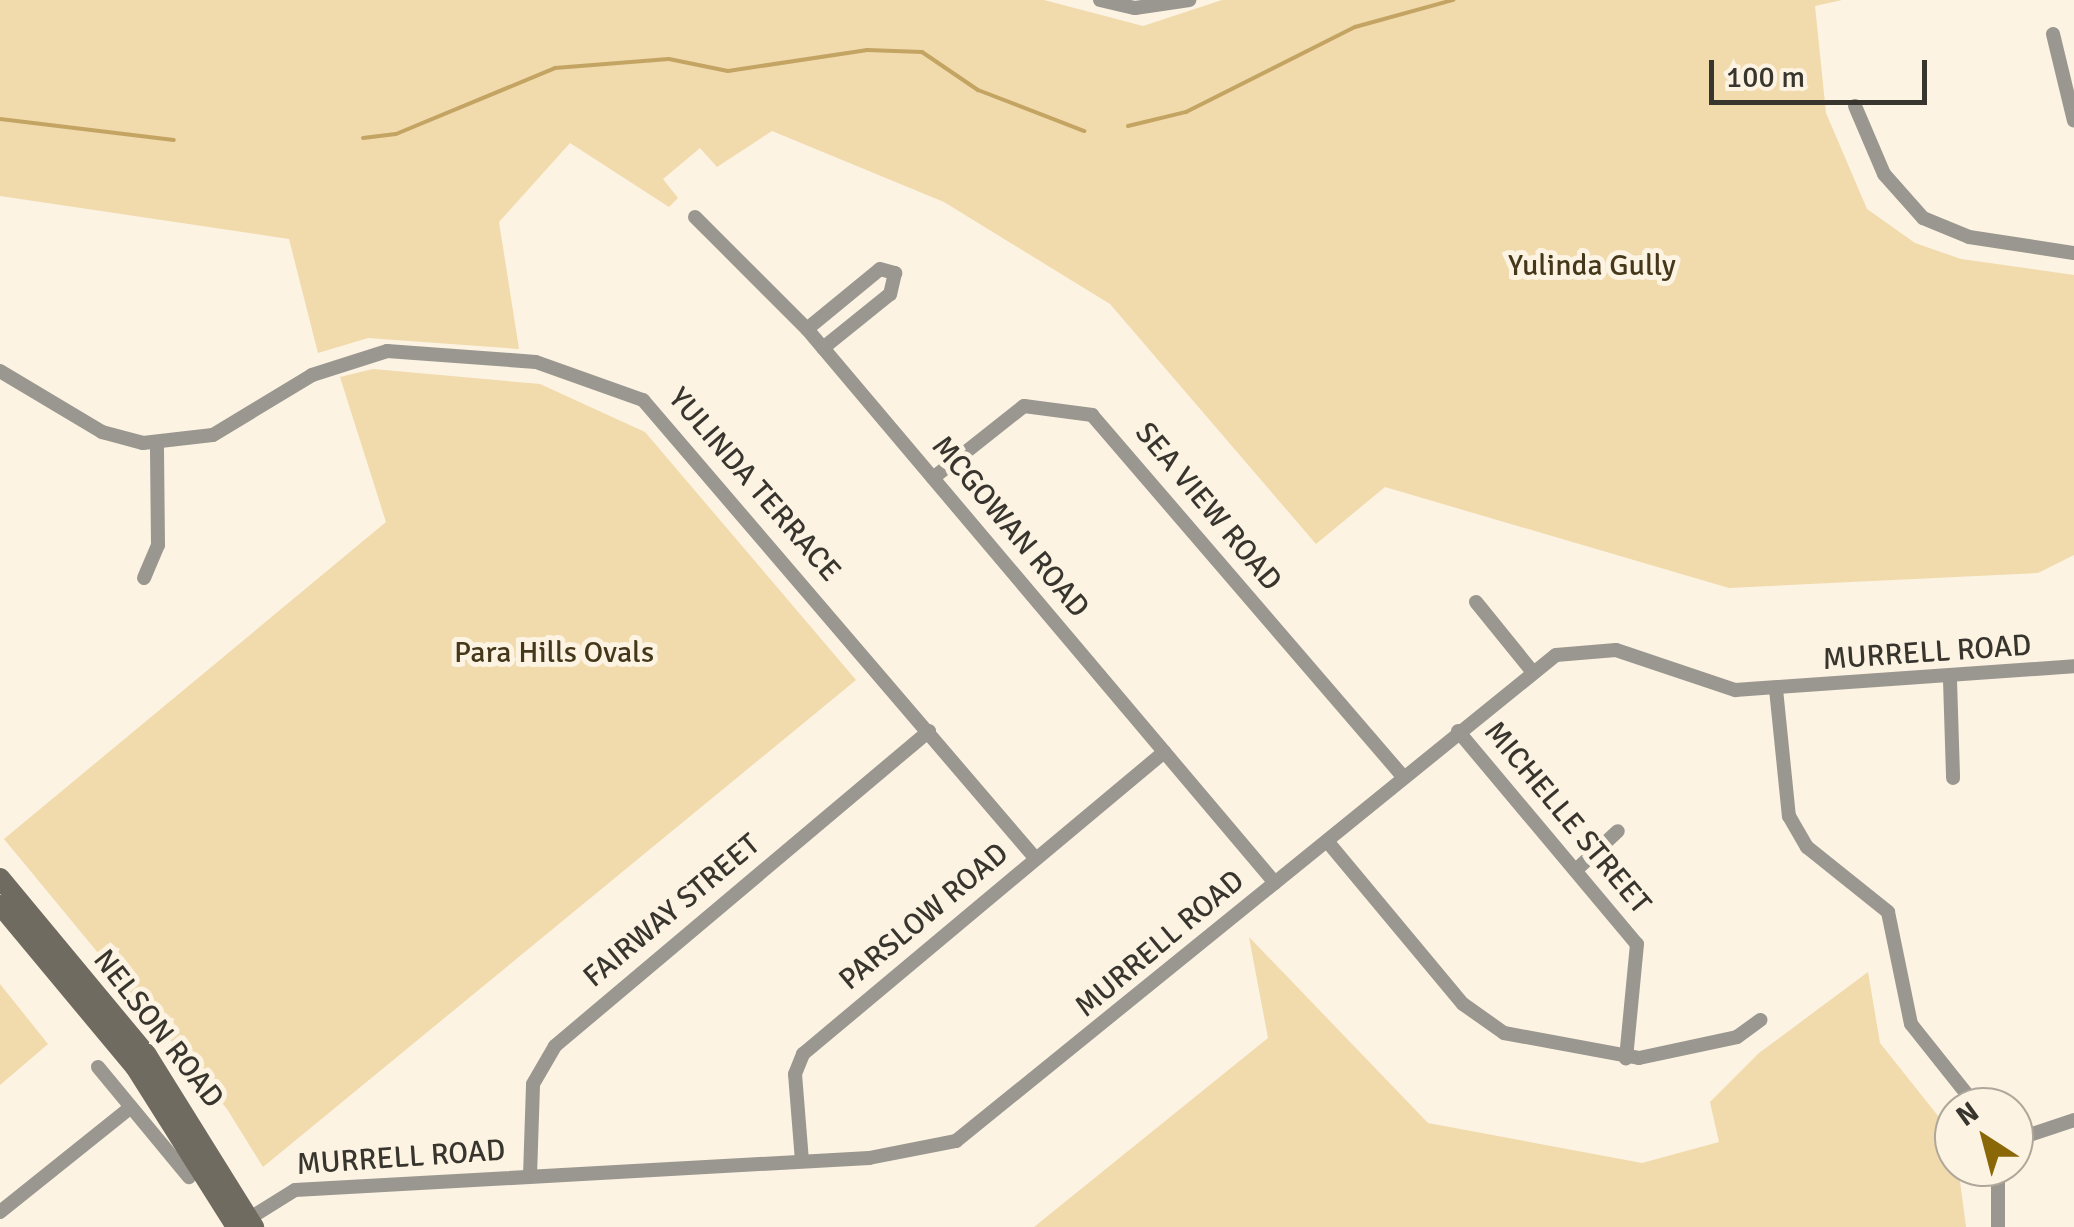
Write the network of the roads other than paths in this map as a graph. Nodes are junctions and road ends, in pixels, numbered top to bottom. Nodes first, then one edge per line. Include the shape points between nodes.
1 (1100, 0) edge
2 (1189, 0) edge
3 (2054, 34) dead end
4 (1855, 106) dead end
5 (2074, 121) edge
6 (695, 216) dead end
7 (2074, 253) edge
8 (807, 329) junction
9 (823, 348) junction
10 (0, 371) edge
11 (157, 442) junction
12 (933, 478) junction
13 (144, 578) dead end
14 (1476, 602) dead end
15 (2074, 666) edge
16 (1531, 670) junction
17 (1950, 680) junction
18 (1776, 689) junction
19 (929, 731) junction
20 (1458, 731) junction
21 (1164, 752) junction
22 (1403, 776) junction
23 (1953, 778) dead end
24 (1618, 831) dead end
25 (1326, 841) junction
26 (1036, 859) junction
27 (1576, 870) junction
28 (1275, 883) junction
29 (2, 891) edge
30 (1760, 1020) dead end
31 (1626, 1058) junction
32 (98, 1067) dead end
33 (1961, 1087) edge
34 (130, 1108) junction
35 (2074, 1120) edge
36 (2034, 1133) edge
37 (802, 1161) junction
38 (530, 1176) junction
39 (188, 1177) dead end
40 (1998, 1187) edge
41 (0, 1212) edge
42 (244, 1225) edge
43 (1998, 1227) edge

1 - 2 street via 1148,8
3 - 5 street
4 - 7 street via 1884,174 1923,218 1970,237
6 - 8 street, MCGOWAN ROAD
8 - 9 street, MCGOWAN ROAD
8 - 9 street via 880,269 894,273 890,294
9 - 12 street, MCGOWAN ROAD
10 - 11 street, YULINDA TERRACE via 102,432
11 - 13 street via 159,535
11 - 19 street, YULINDA TERRACE via 213,435 312,375 387,351 536,362 614,388 668,420
12 - 21 street, MCGOWAN ROAD
12 - 22 street, SEA VIEW ROAD via 1024,406 1092,415
14 - 16 street
15 - 17 street, MURRELL ROAD
16 - 18 street, MURRELL ROAD via 1556,655 1602,649 1702,685
16 - 20 street, MURRELL ROAD
17 - 18 street, MURRELL ROAD
17 - 23 street
18 - 33 street via 1788,816 1807,847 1888,912 1911,1024
19 - 26 street, YULINDA TERRACE
19 - 38 street, FAIRWAY STREET via 554,1046 533,1084
20 - 22 street, MURRELL ROAD
20 - 27 street, MICHELLE STREET
21 - 26 street, PARSLOW ROAD
21 - 28 street, MCGOWAN ROAD
22 - 25 street, MURRELL ROAD
24 - 27 street
25 - 28 street, MURRELL ROAD
25 - 31 street via 1482,1020 1533,1042
26 - 37 street, PARSLOW ROAD via 803,1054 795,1074
27 - 31 street, MICHELLE STREET via 1639,950
28 - 37 street, MURRELL ROAD via 970,1135 912,1154
29 - 42 main road, NELSON ROAD
30 - 31 street via 1715,1044
32 - 34 street
34 - 39 street
34 - 41 street
35 - 36 street
37 - 38 street, MURRELL ROAD
38 - 42 street, MURRELL ROAD via 295,1190
40 - 43 street

